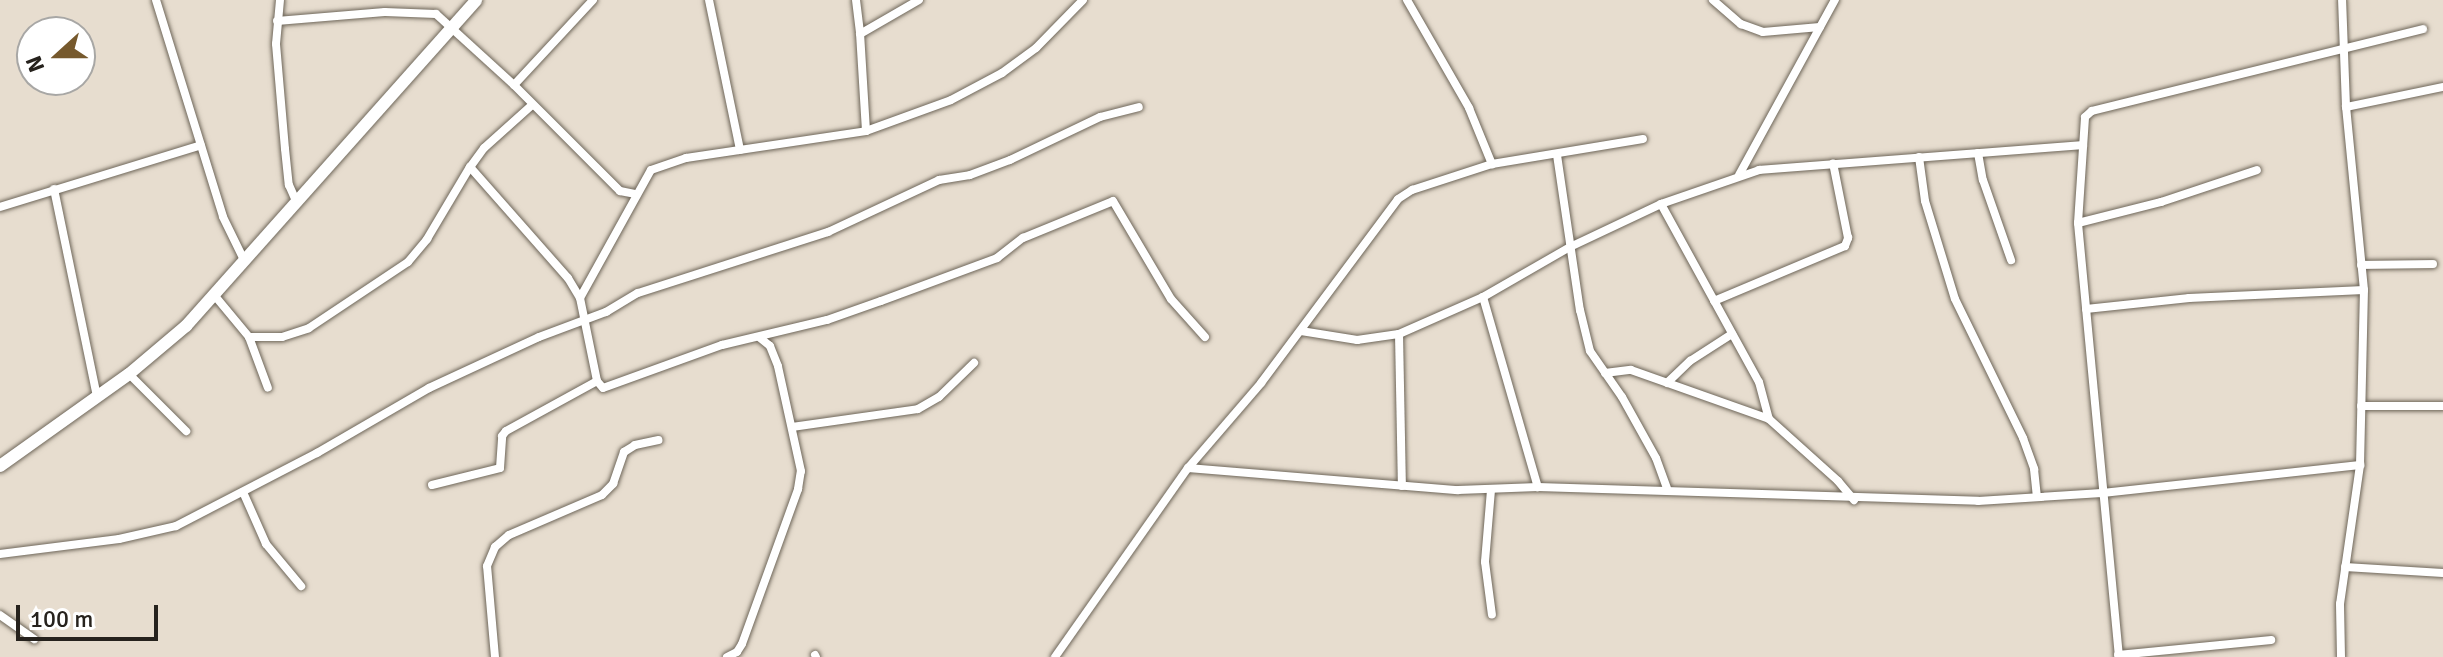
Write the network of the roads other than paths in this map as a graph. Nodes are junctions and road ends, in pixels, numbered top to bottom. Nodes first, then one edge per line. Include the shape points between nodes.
1 (156, 0) edge
2 (280, 0) edge
3 (387, 0) edge
4 (476, 0) edge
5 (593, 0) edge
6 (709, 0) edge
7 (856, 0) edge
8 (919, 0) edge
9 (1083, 0) edge
10 (1407, 0) edge
11 (1713, 0) edge
12 (1835, 0) edge
13 (2342, 0) edge
14 (385, 12) junction
15 (277, 21) junction
16 (451, 26) junction
17 (1820, 27) junction
18 (2423, 29) dead end
19 (860, 34) junction
20 (2343, 49) junction
21 (514, 85) junction
22 (2443, 87) edge
23 (532, 105) junction
24 (1139, 107) dead end
25 (2346, 107) junction
26 (866, 131) junction
27 (1643, 139) dead end
28 (201, 145) junction
29 (2083, 145) junction
30 (740, 150) junction
31 (1978, 153) junction
32 (1557, 155) junction
33 (1919, 157) junction
34 (1833, 163) junction
35 (1492, 164) junction
36 (470, 167) junction
37 (2257, 170) dead end
38 (1739, 175) junction
39 (54, 189) junction
40 (620, 191) junction
41 (635, 194) junction
42 (297, 203) junction
43 (1661, 204) junction
44 (0, 207) edge
45 (622, 216) junction
46 (2078, 223) junction
47 (1570, 247) junction
48 (2011, 260) dead end
49 (245, 263) junction
50 (2433, 264) dead end
51 (2361, 265) junction
52 (2364, 290) junction
53 (215, 296) junction
54 (1483, 297) junction
55 (580, 298) junction
56 (1714, 301) junction
57 (2086, 309) junction
58 (585, 319) junction
59 (1301, 331) junction
60 (1399, 334) junction
61 (1732, 334) junction
62 (249, 337) junction
63 (759, 337) junction
64 (1205, 337) dead end
65 (974, 363) dead end
66 (1605, 373) junction
67 (129, 374) junction
68 (597, 381) junction
69 (1667, 383) junction
70 (268, 388) dead end
71 (97, 397) junction
72 (2361, 406) junction
73 (2443, 406) edge
74 (1769, 419) junction
75 (792, 427) junction
76 (186, 431) dead end
77 (658, 440) dead end
78 (2360, 465) junction
79 (0, 466) edge
80 (1188, 468) junction
81 (432, 485) dead end
82 (1402, 486) junction
83 (1538, 487) junction
84 (1491, 490) junction
85 (1668, 491) junction
86 (243, 492) junction
87 (2102, 493) junction
88 (2037, 497) junction
89 (1854, 500) junction
90 (0, 554) edge
91 (2345, 567) junction
92 (2443, 573) edge
93 (301, 586) dead end
94 (0, 615) edge
95 (1492, 615) dead end
96 (34, 639) dead end
97 (2271, 640) dead end
98 (2118, 656) edge
99 (495, 657) edge
100 (727, 657) edge
101 (1055, 657) edge
102 (2341, 657) edge

1 - 28 street
2 - 15 street
3 - 14 street
4 - 16 street
5 - 21 street
6 - 30 street
7 - 19 street
8 - 19 street
9 - 26 street via 1036,48 1002,73 951,100
10 - 35 street via 1469,108
11 - 17 street via 1741,24 1763,32
12 - 17 street
13 - 20 street
14 - 15 street
14 - 16 street via 436,14
15 - 42 street via 285,149
16 - 21 street
16 - 42 street
17 - 38 street
18 - 20 street
19 - 26 street
20 - 25 street
20 - 29 street via 2092,111 2085,117
21 - 23 street
22 - 25 street
23 - 36 street
23 - 40 street
24 - 58 street via 1100,117 970,175 939,180 828,232 673,280
25 - 51 street
26 - 30 street
27 - 32 street
28 - 39 street
28 - 49 street via 223,217
29 - 31 street
29 - 46 street
30 - 41 street via 666,163 651,170
31 - 33 street
31 - 48 street
32 - 35 street
32 - 47 street
33 - 34 street
33 - 88 street via 1925,201 1955,299 2023,438
34 - 38 street
34 - 56 street via 1848,238 1845,246
35 - 59 street via 1398,199
36 - 55 street
36 - 62 street via 408,262 309,328 282,337
37 - 46 street
38 - 43 street
39 - 44 street
39 - 71 street
40 - 41 street
40 - 45 street
41 - 45 street
42 - 49 street
43 - 47 street
43 - 56 street
45 - 55 street
46 - 57 street
47 - 54 street
47 - 66 street via 1590,351
49 - 53 street
50 - 51 street
51 - 52 street
52 - 57 street
52 - 72 street
53 - 62 street
53 - 67 street
54 - 60 street
54 - 83 street
55 - 58 street
56 - 61 street
57 - 87 street
58 - 68 street
58 - 86 street via 429,388
59 - 60 street via 1357,340
59 - 80 street
60 - 82 street
61 - 69 street
61 - 74 street via 1759,382
62 - 70 street
63 - 64 street via 827,320 997,258 1023,238 1113,201 1171,299
63 - 68 street via 694,354 606,389
63 - 75 street via 770,346 778,366
65 - 75 street via 939,397 918,409
66 - 69 street via 1631,370
66 - 85 street via 1656,458
67 - 71 street
67 - 76 street
68 - 81 street via 506,431 500,468
69 - 74 street
71 - 79 street
72 - 73 street
72 - 78 street
74 - 89 street
75 - 100 street via 801,471 798,489 742,644
77 - 99 street via 624,452 613,484 602,495 509,535 495,547 487,566
78 - 87 street
78 - 91 street
80 - 82 street
80 - 101 street
82 - 84 street
83 - 84 street
83 - 85 street
84 - 95 street via 1485,562
85 - 89 street
86 - 90 street via 163,530
86 - 93 street via 266,544
87 - 88 street
87 - 98 street
88 - 89 street
91 - 92 street
91 - 102 street
94 - 96 street
97 - 98 street

